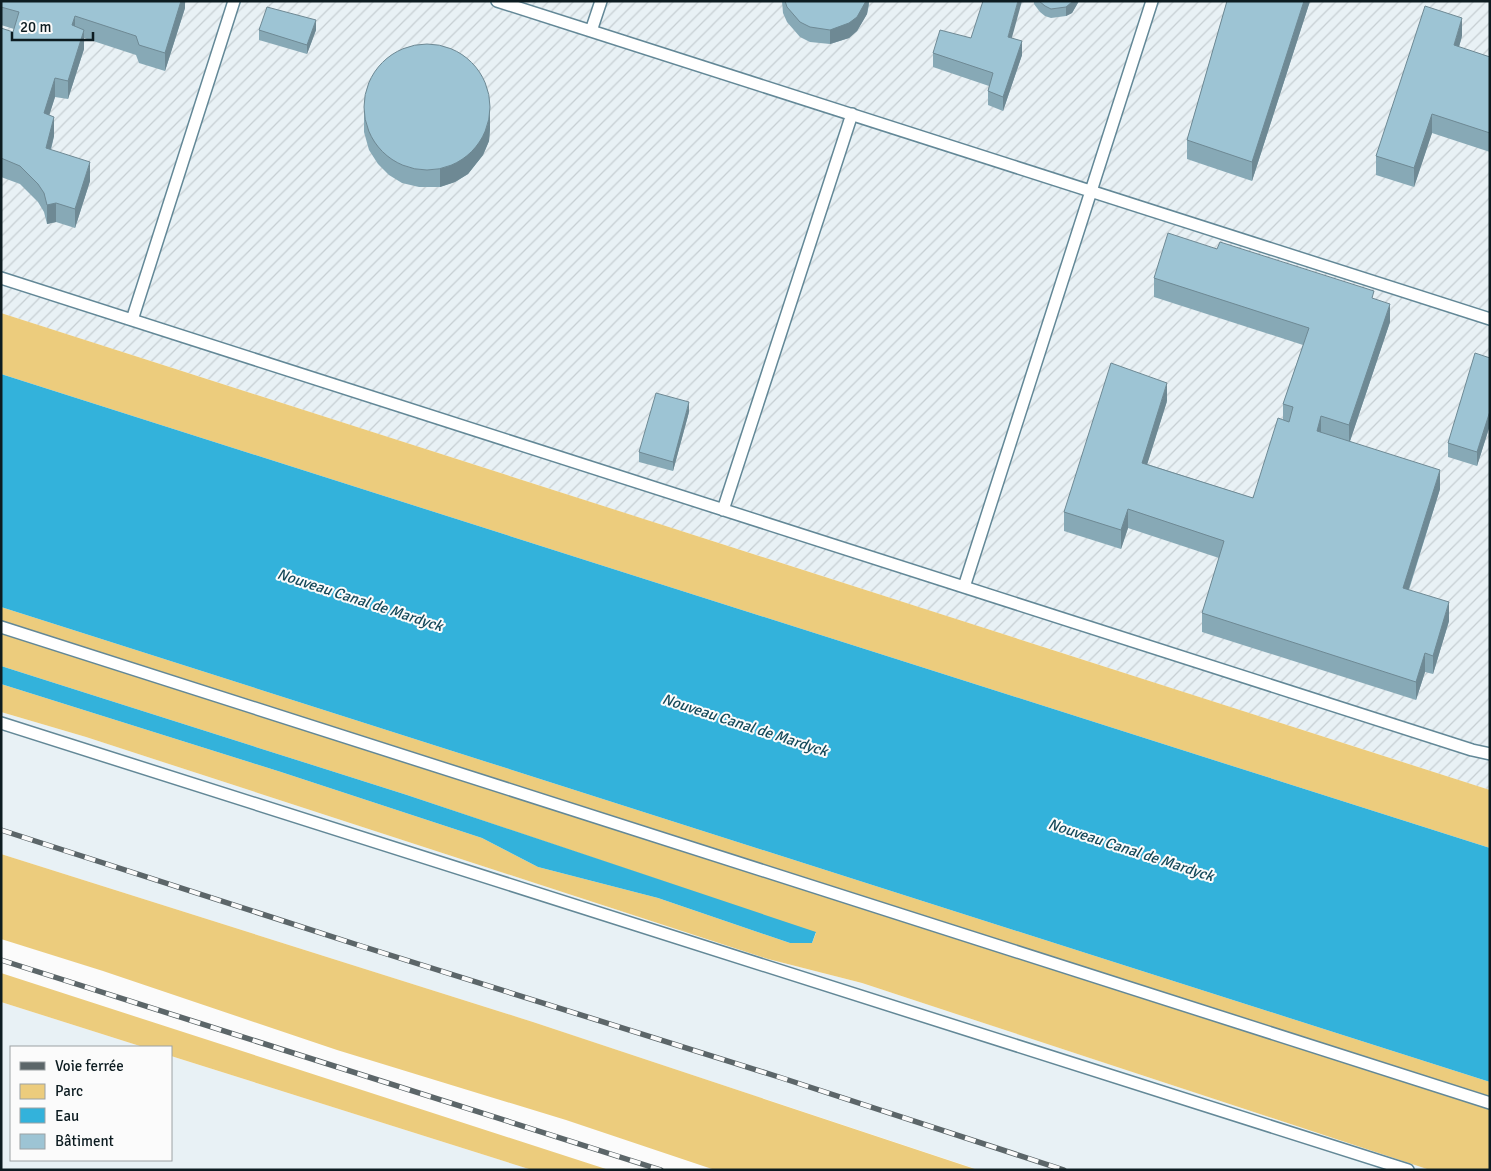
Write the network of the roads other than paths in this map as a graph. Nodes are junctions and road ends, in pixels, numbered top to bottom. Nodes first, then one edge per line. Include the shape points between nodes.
1 (234, 1) edge
2 (497, 1) edge
3 (600, 1) edge
4 (1152, 1) edge
5 (591, 31) junction
6 (852, 114) junction
7 (1092, 191) junction
8 (1, 278) edge
9 (1490, 319) edge
10 (132, 320) junction
11 (724, 510) junction
12 (964, 587) junction
13 (1, 627) edge
14 (1, 724) edge
15 (1490, 754) edge
16 (1490, 1103) edge
17 (1408, 1170) edge

1 - 10 lane
2 - 5 lane
3 - 5 lane
4 - 7 lane
5 - 6 lane
6 - 7 lane
6 - 11 lane
7 - 9 lane
7 - 12 lane
8 - 10 lane
10 - 11 lane
11 - 12 lane
12 - 15 lane
13 - 16 lane
14 - 17 lane

